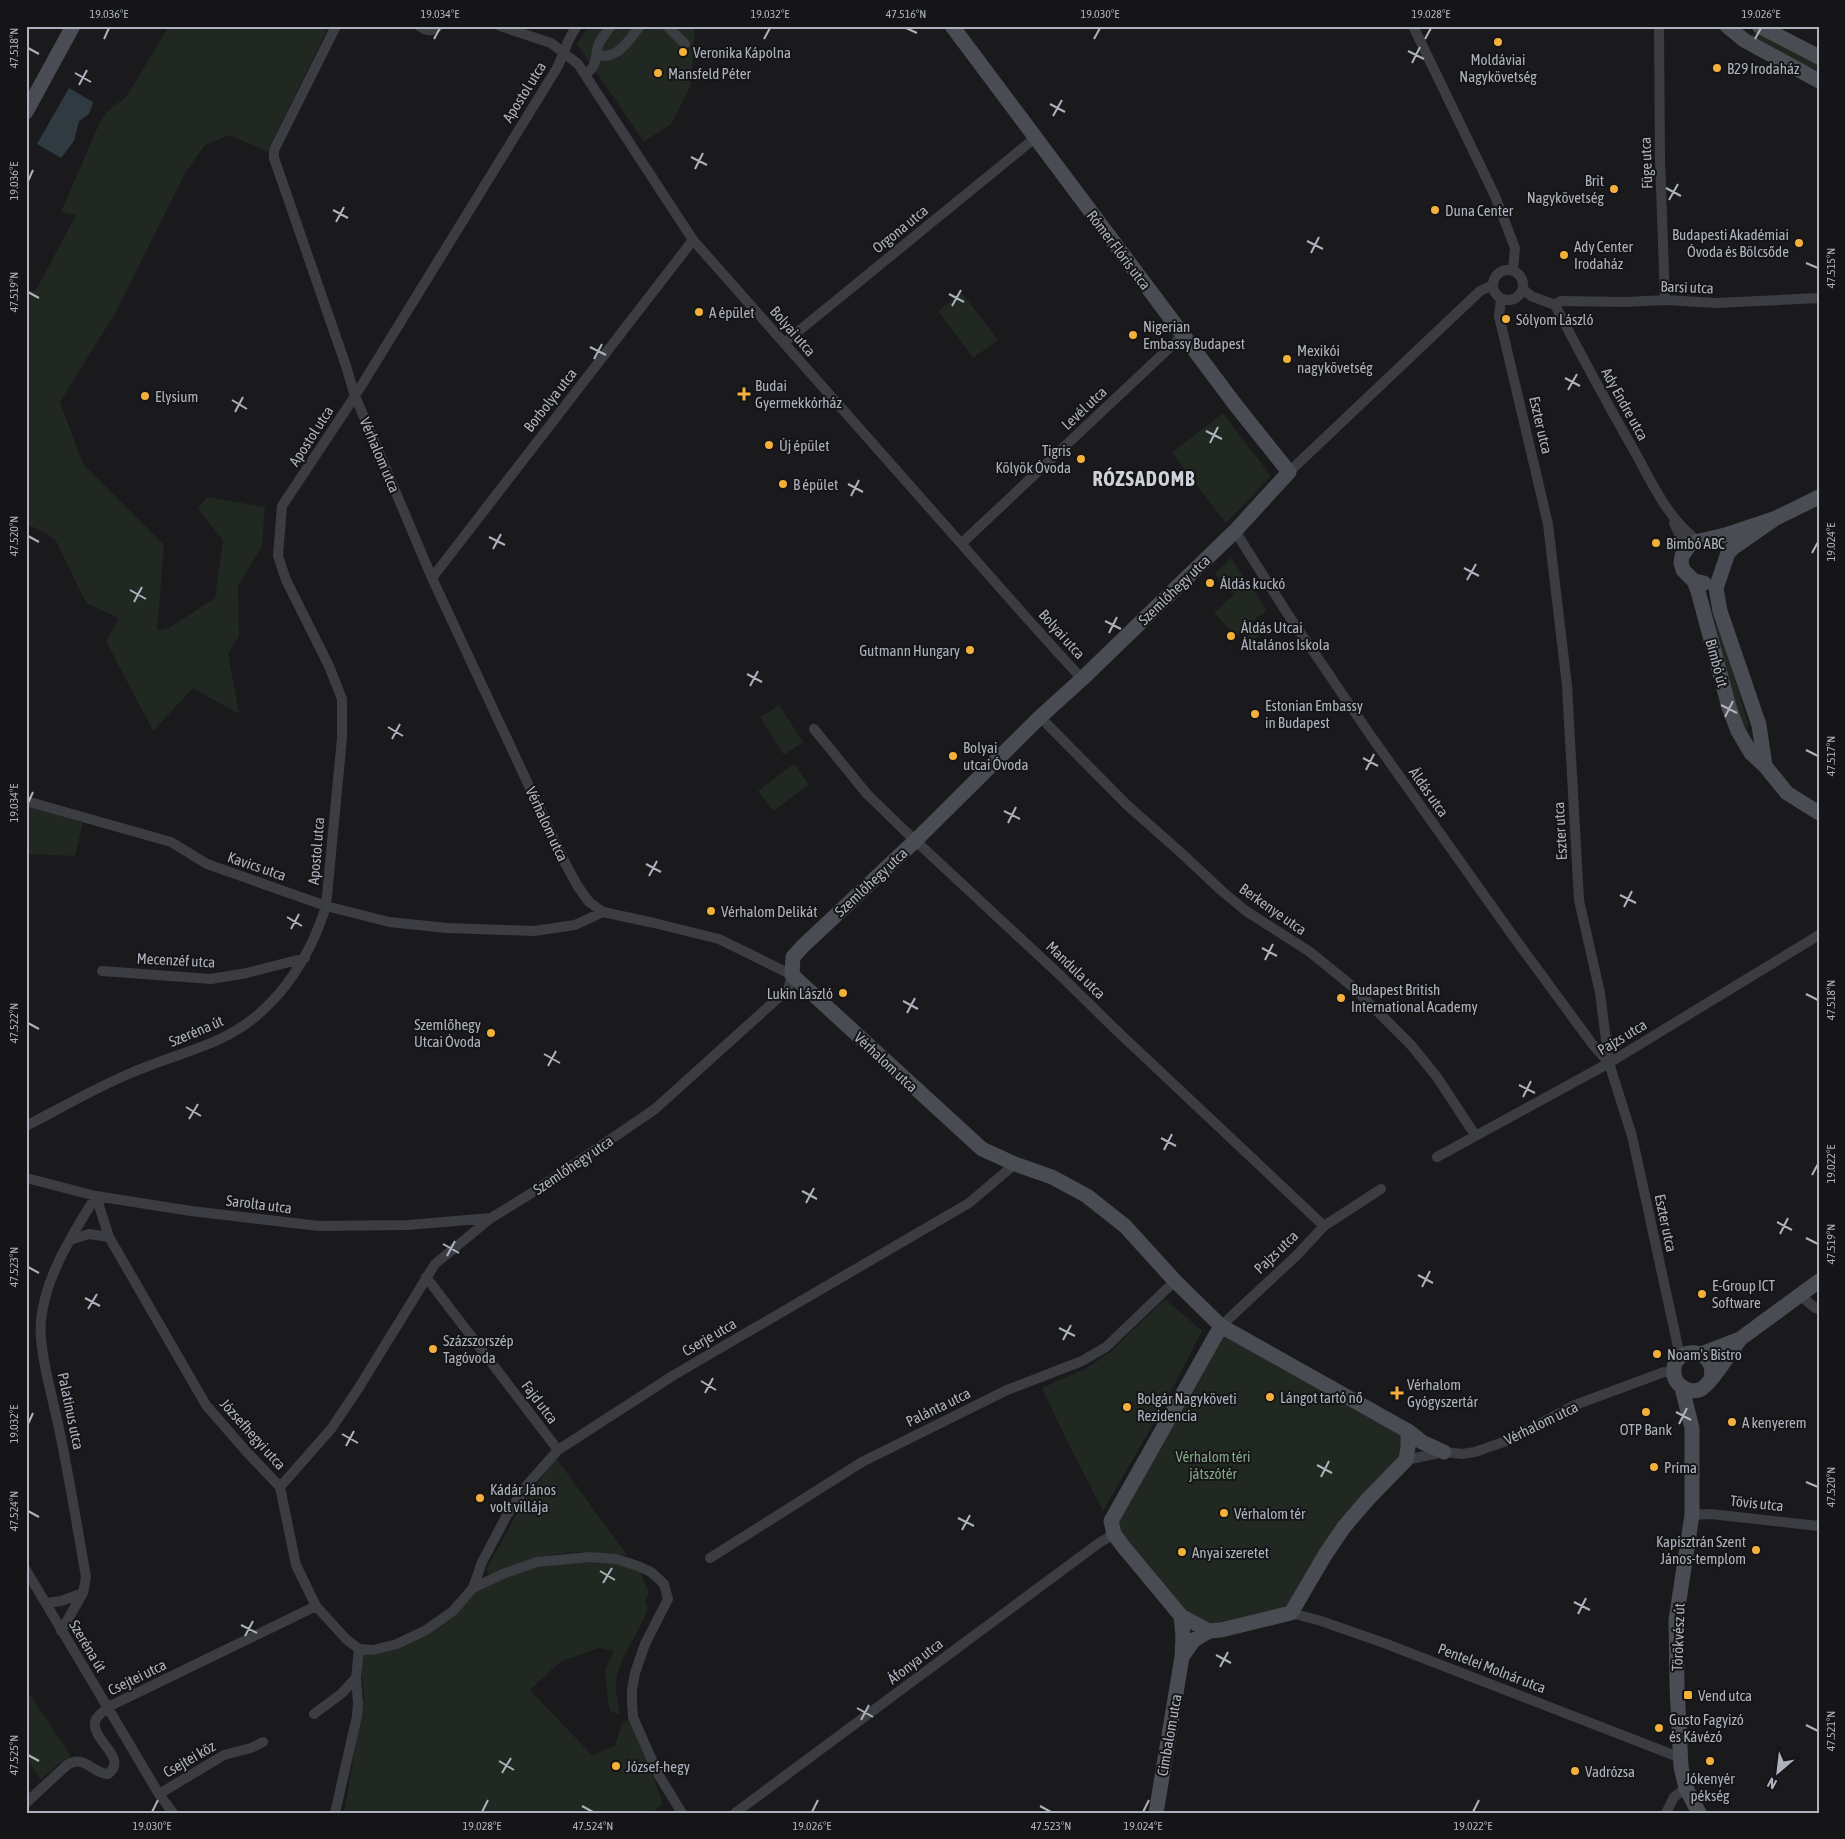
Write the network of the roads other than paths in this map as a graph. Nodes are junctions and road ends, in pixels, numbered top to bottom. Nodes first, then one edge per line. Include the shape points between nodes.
1 (73, 26) edge
2 (336, 26) edge
3 (419, 26) edge
4 (439, 26) edge
5 (500, 26) edge
6 (577, 26) edge
7 (611, 26) edge
8 (640, 26) edge
9 (667, 26) edge
10 (952, 26) edge
11 (1413, 26) edge
12 (1659, 26) edge
13 (1727, 26) edge
14 (1759, 26) edge
15 (685, 44) dead end
16 (564, 54) junction
17 (598, 55) junction
18 (1819, 57) edge
19 (586, 74) junction
20 (1819, 81) edge
21 (26, 112) edge
22 (1035, 138) junction
23 (693, 240) junction
24 (1513, 271) junction
25 (1493, 285) junction
26 (1523, 289) junction
27 (1819, 298) edge
28 (1501, 299) junction
29 (1665, 300) junction
30 (1555, 305) junction
31 (1184, 335) junction
32 (784, 343) junction
33 (355, 396) junction
34 (1289, 472) junction
35 (1819, 497) edge
36 (1670, 513) junction
37 (1776, 518) junction
38 (1235, 531) junction
39 (962, 543) junction
40 (1696, 543) junction
41 (1722, 569) junction
42 (432, 578) junction
43 (1694, 581) junction
44 (1082, 679) junction
45 (1040, 717) junction
46 (814, 729) dead end
47 (1765, 766) junction
48 (26, 801) edge
49 (1819, 814) edge
50 (915, 841) junction
51 (326, 906) junction
52 (603, 912) junction
53 (1819, 935) edge
54 (305, 958) junction
55 (102, 971) dead end
56 (792, 975) junction
57 (1609, 1063) junction
58 (26, 1126) edge
59 (1475, 1135) junction
60 (1437, 1157) dead end
61 (1015, 1164) junction
62 (26, 1178) edge
63 (1381, 1189) dead end
64 (96, 1196) junction
65 (491, 1218) junction
66 (1324, 1226) junction
67 (109, 1237) junction
68 (70, 1240) junction
69 (426, 1277) junction
70 (1175, 1281) junction
71 (1819, 1281) edge
72 (1800, 1295) junction
73 (1819, 1308) edge
74 (1220, 1326) junction
75 (1740, 1339) junction
76 (1701, 1354) junction
77 (1680, 1356) junction
78 (1674, 1373) junction
79 (1708, 1383) junction
80 (1682, 1388) junction
81 (1692, 1428) junction
82 (1408, 1431) junction
83 (558, 1450) junction
84 (1444, 1452) junction
85 (1406, 1460) junction
86 (280, 1487) junction
87 (1692, 1515) junction
88 (1819, 1526) edge
89 (1114, 1534) junction
90 (710, 1558) dead end
91 (26, 1570) edge
92 (473, 1588) junction
93 (83, 1593) junction
94 (46, 1604) junction
95 (316, 1606) junction
96 (1291, 1613) junction
97 (1181, 1616) junction
98 (61, 1631) junction
99 (1209, 1631) junction
100 (359, 1648) junction
101 (1182, 1657) junction
102 (356, 1678) junction
103 (108, 1708) junction
104 (314, 1714) dead end
105 (263, 1742) dead end
106 (1681, 1758) junction
107 (1686, 1788) junction
108 (159, 1794) junction
109 (26, 1803) edge
110 (173, 1813) edge
111 (335, 1813) edge
112 (682, 1813) edge
113 (735, 1813) edge
114 (1156, 1813) edge
115 (1666, 1813) edge
116 (1699, 1813) edge

1 - 21 street
2 - 33 street, Vérhalom utca via 274,150 274,158
3 - 4 street via 428,31
5 - 16 street via 551,43
6 - 16 street, Apostol utca via 569,36
7 - 17 street via 598,45
8 - 17 street via 618,52 606,57
9 - 15 street
10 - 22 street, Rómer Flóris utca
11 - 24 street via 1495,196 1515,248
12 - 29 street, Füge utca
13 - 20 street via 1744,40
14 - 18 street
16 - 19 street, Bolyai utca
16 - 33 street, Apostol utca
17 - 19 street via 593,68
19 - 23 street, Bolyai utca
22 - 31 street, Rómer Flóris utca
22 - 32 street, Orgona utca
23 - 32 street, Bolyai utca
23 - 42 street, Borbolya utca
24 - 25 street via 1499,273
24 - 26 street via 1520,276
25 - 28 street
25 - 34 street, Szemlőhegy utca via 1480,291
26 - 28 street via 1514,299
26 - 30 street via 1531,296
27 - 29 street, Barsi utca via 1716,303
28 - 57 street, Eszter utca via 1499,316 1548,524 1567,686 1579,900 1600,993
29 - 30 street, Barsi utca via 1561,301
30 - 36 street, Ady Endre utca via 1609,408
31 - 34 street, Rómer Flóris utca
31 - 39 street, Levél utca
32 - 39 street, Bolyai utca
33 - 42 street, Vérhalom utca
33 - 51 street, Apostol utca via 282,506 278,556 286,580 342,699 342,738
34 - 38 street, Szemlőhegy utca
35 - 37 street
36 - 40 street
36 - 40 street, Ady Endre utca
37 - 40 street
37 - 41 street via 1734,547
38 - 44 street, Szemlőhegy utca
38 - 57 street, Áldás utca via 1371,736 1524,952
39 - 44 street, Bolyai utca
40 - 41 street via 1718,547 1722,552
40 - 43 street, Bimbó út via 1682,556 1681,563
41 - 43 street via 1712,581
41 - 47 street, Bimbó út via 1716,588 1720,612 1759,725
42 - 52 street, Vérhalom utca via 564,861 589,902
43 - 47 street, Bimbó út via 1738,731 1751,752
44 - 45 street, Szemlőhegy utca
45 - 50 street, Szemlőhegy utca
45 - 59 street, Berkenye utca via 1127,805 1223,892 1246,911 1310,952 1353,987 1411,1045 1437,1077
46 - 50 street, Mandula utca via 867,794
47 - 49 street, Bimbó út via 1787,793
48 - 51 street, Kavics utca via 171,842 207,864
50 - 56 street, Szemlőhegy utca via 803,946 793,957
50 - 66 street, Mandula utca
51 - 52 street, Kavics utca via 389,922 534,931 575,925
51 - 54 street, Szeréna út
52 - 56 street, Vérhalom utca via 719,939
53 - 57 street, Pajzs utca
54 - 55 street, Mecenzéf utca via 211,979
54 - 58 street, Szeréna út via 270,1002 239,1028 220,1039 132,1072
56 - 61 street, Vérhalom utca via 982,1150
56 - 65 street, Szemlőhegy utca via 788,989 655,1109
57 - 59 street, Pajzs utca
57 - 77 street, Eszter utca via 1632,1136
59 - 60 street, Pajzs utca
61 - 70 street, Vérhalom utca via 1052,1177 1087,1196 1125,1226
61 - 83 street, Cserje utca via 969,1203 674,1375
62 - 64 street, Sarolta utca
63 - 66 street, Pajzs utca
64 - 65 street, Sarolta utca via 319,1226 408,1225
64 - 67 street, Józsefhegyi utca
64 - 68 street, Palatinus utca
65 - 69 street, Szemlőhegy utca via 435,1264
66 - 74 street, Pajzs utca
67 - 68 street via 89,1234
67 - 86 street, Józsefhegyi utca via 206,1405
68 - 93 street, Palatinus utca via 47,1294 41,1320 42,1345 86,1577
69 - 83 street, Fajd utca
69 - 86 street, Szemlőhegy utca via 336,1421
70 - 74 street, Vérhalom utca
70 - 90 street, Palánta utca via 1106,1347 1082,1361 1007,1390 862,1462
71 - 72 street
72 - 73 street
72 - 75 street
74 - 82 street
74 - 89 street via 1111,1521
75 - 76 street
75 - 79 street, Törökvész út
76 - 77 street via 1690,1352
76 - 79 street via 1711,1364
77 - 78 street
78 - 80 street
78 - 84 street, Vérhalom utca via 1664,1372 1575,1405 1509,1440 1475,1452
79 - 80 street via 1691,1391
79 - 81 street, Törökvész út
80 - 81 street, Törökvész út
81 - 87 street, Törökvész út
82 - 84 street
82 - 85 street
83 - 92 street, Cserje utca via 527,1485 507,1515 482,1562
84 - 85 street, Vérhalom utca
85 - 96 street via 1344,1527
86 - 95 street, Józsefhegyi utca via 296,1565
87 - 88 street, Tövis utca via 1712,1514
87 - 106 street, Törökvész út via 1676,1620
89 - 97 street
89 - 113 street, Áfonya utca
91 - 94 street, Szeréna út
92 - 100 street via 453,1611 426,1630 398,1644 373,1650
92 - 112 street via 537,1562 589,1557 616,1559 638,1566 652,1572 664,1584 668,1599 645,1644 638,1666 632,1690 633,1717 658,1774
93 - 94 street
93 - 98 street, Palatinus utca
94 - 98 street, Szeréna út
95 - 100 street, Józsefhegyi utca via 346,1639
95 - 103 street, Csejtei utca
96 - 99 street
96 - 106 street, Pentelei Molnár utca via 1384,1642
97 - 99 street
97 - 101 street, Cimbalom utca
98 - 103 street, Szeréna út
99 - 101 street, Cimbalom utca via 1194,1640
100 - 102 street
101 - 114 street, Cimbalom utca
102 - 104 street
102 - 111 street via 357,1716
103 - 108 street, Szeréna út
103 - 109 street, Csejtei utca via 95,1723 96,1731 114,1758 114,1770 101,1774 81,1761 74,1761
105 - 108 street, Csejtei köz via 224,1755
106 - 107 street, Törökvész út
107 - 115 street via 1674,1797
107 - 116 street, Törökvész út
108 - 110 street, Szeréna út

